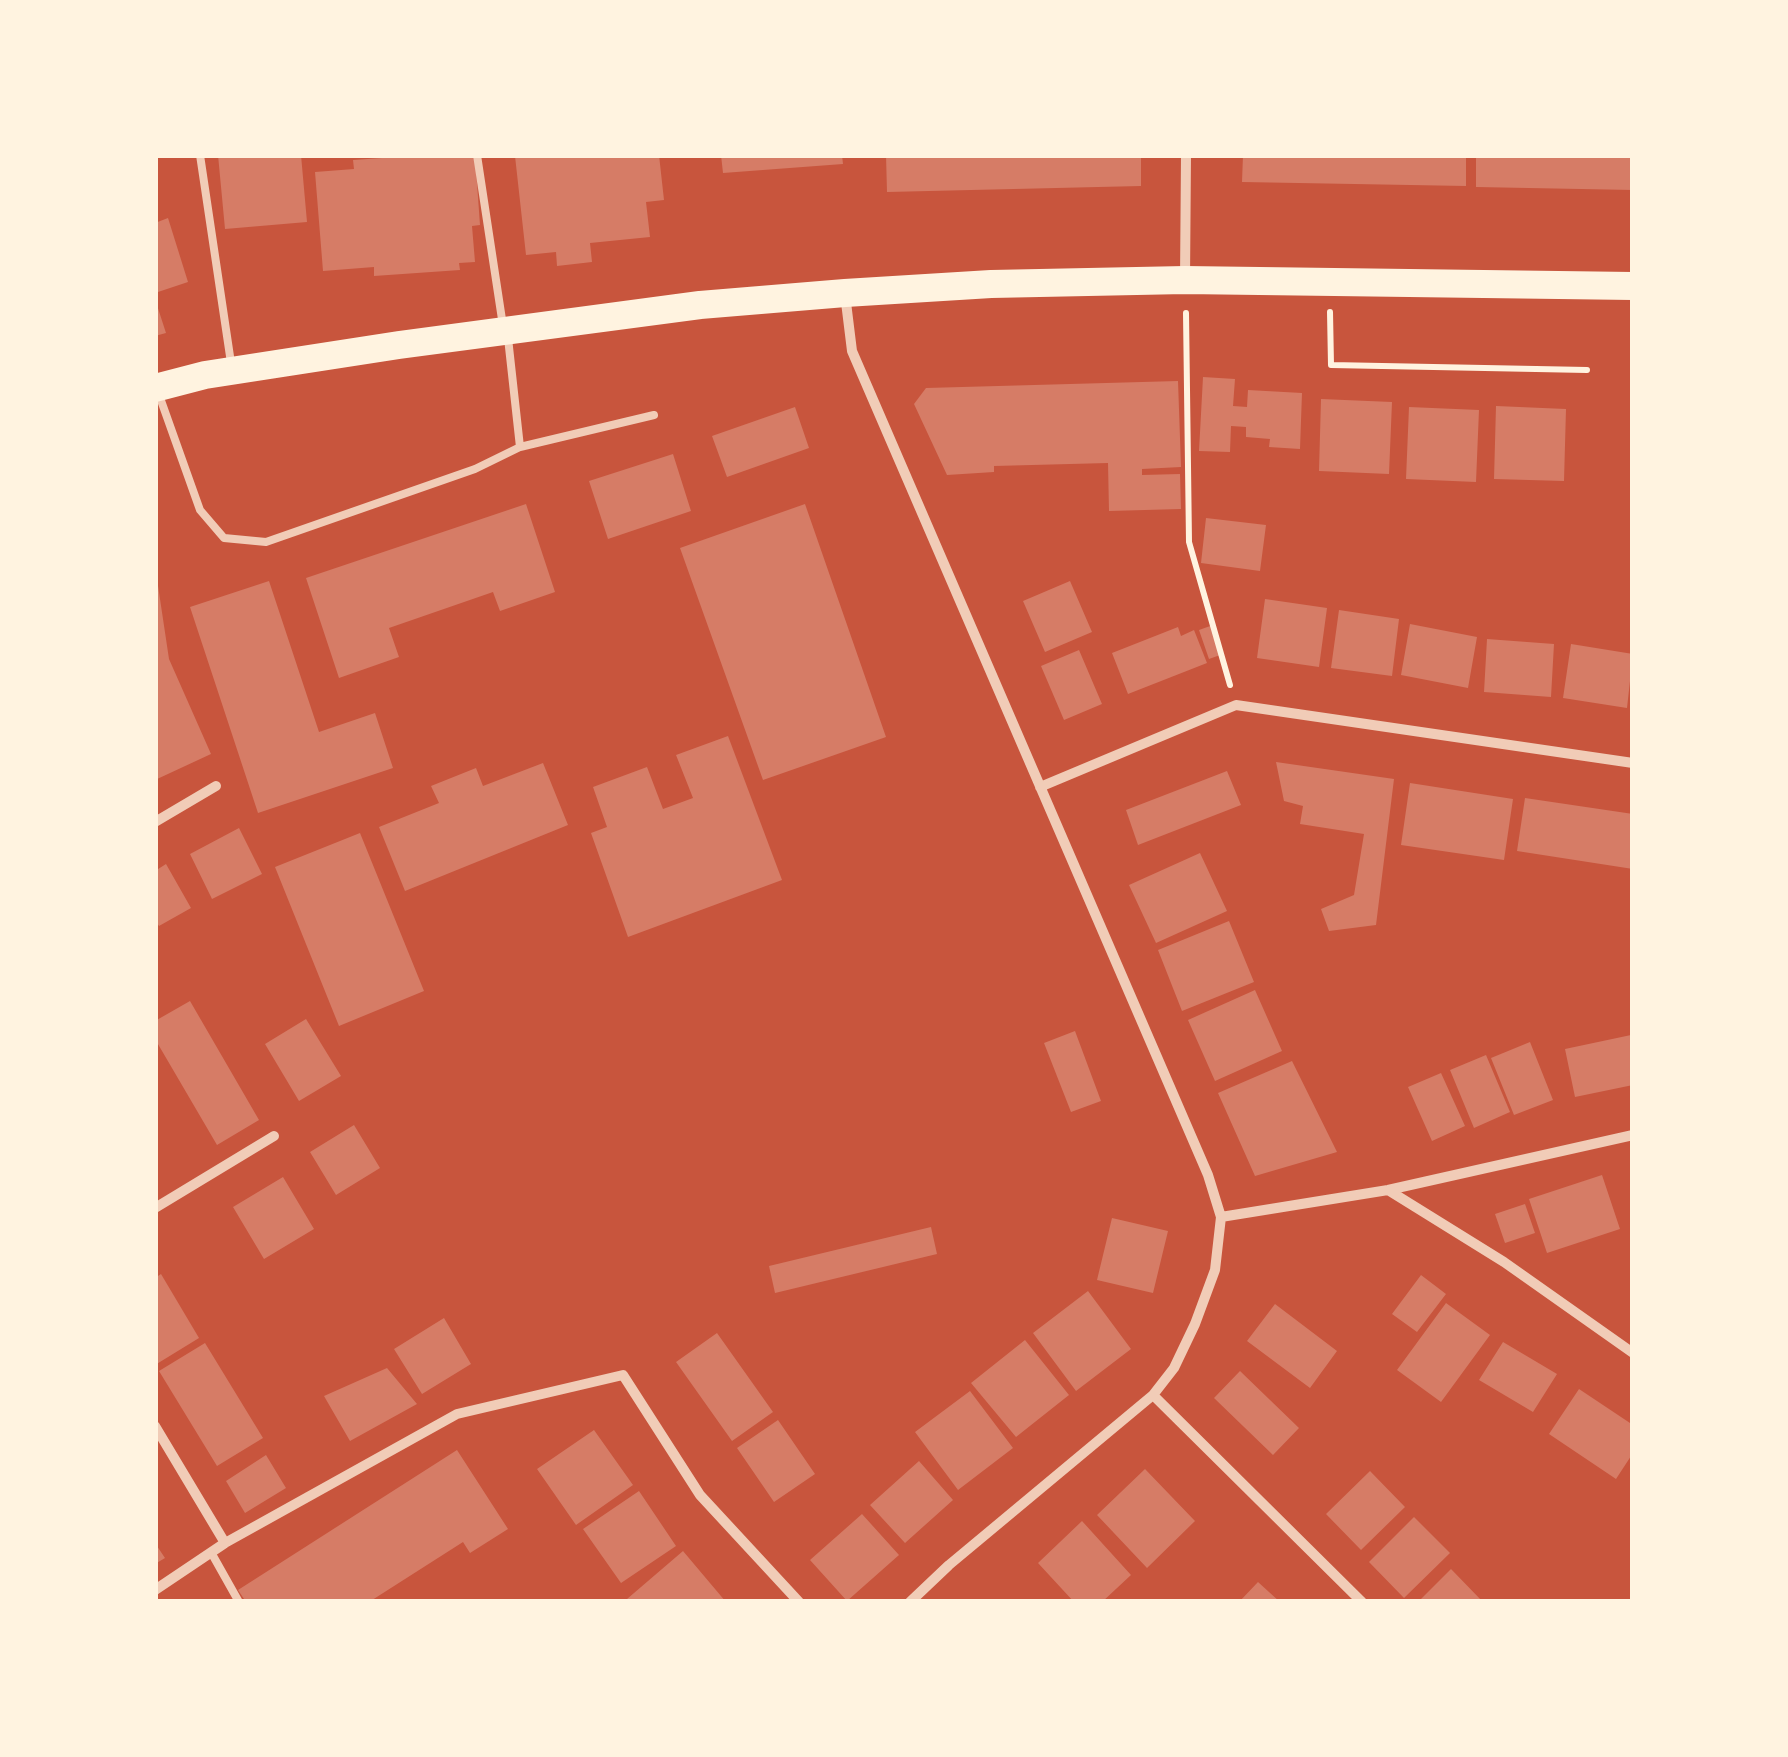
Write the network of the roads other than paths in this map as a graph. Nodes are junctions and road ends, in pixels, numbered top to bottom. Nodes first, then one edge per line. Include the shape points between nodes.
1 (200, 155) edge
2 (477, 155) edge
3 (1186, 155) edge
4 (1185, 280) junction
5 (1633, 286) edge
6 (844, 293) junction
7 (505, 330) junction
8 (232, 371) junction
9 (156, 388) edge
10 (654, 415) dead end
11 (520, 447) junction
12 (1633, 763) edge
13 (216, 786) dead end
14 (1040, 787) junction
15 (155, 822) edge
16 (274, 1136) dead end
17 (1633, 1136) edge
18 (1388, 1190) junction
19 (155, 1208) edge
20 (1221, 1217) junction
21 (1633, 1352) edge
22 (1153, 1395) junction
23 (155, 1426) edge
24 (225, 1544) junction
25 (212, 1554) junction
26 (155, 1590) edge
27 (238, 1602) edge
28 (799, 1602) edge
29 (910, 1602) edge
30 (1362, 1602) edge

1 - 8 lane
2 - 7 lane
3 - 4 street
4 - 5 highway
4 - 6 highway
6 - 7 highway
6 - 14 street via 852,352
7 - 8 highway
7 - 11 lane
8 - 9 highway
9 - 11 lane via 200,510 224,538 266,542 476,469
10 - 11 lane
12 - 14 street via 1236,705
13 - 15 street
14 - 20 street
16 - 19 street
17 - 18 street
18 - 20 street
18 - 21 street
20 - 22 street via 1215,1270 1195,1324
22 - 29 street
22 - 30 street
23 - 24 street
24 - 25 street
24 - 28 street via 457,1414 622,1375 700,1495
25 - 26 street
25 - 27 lane

